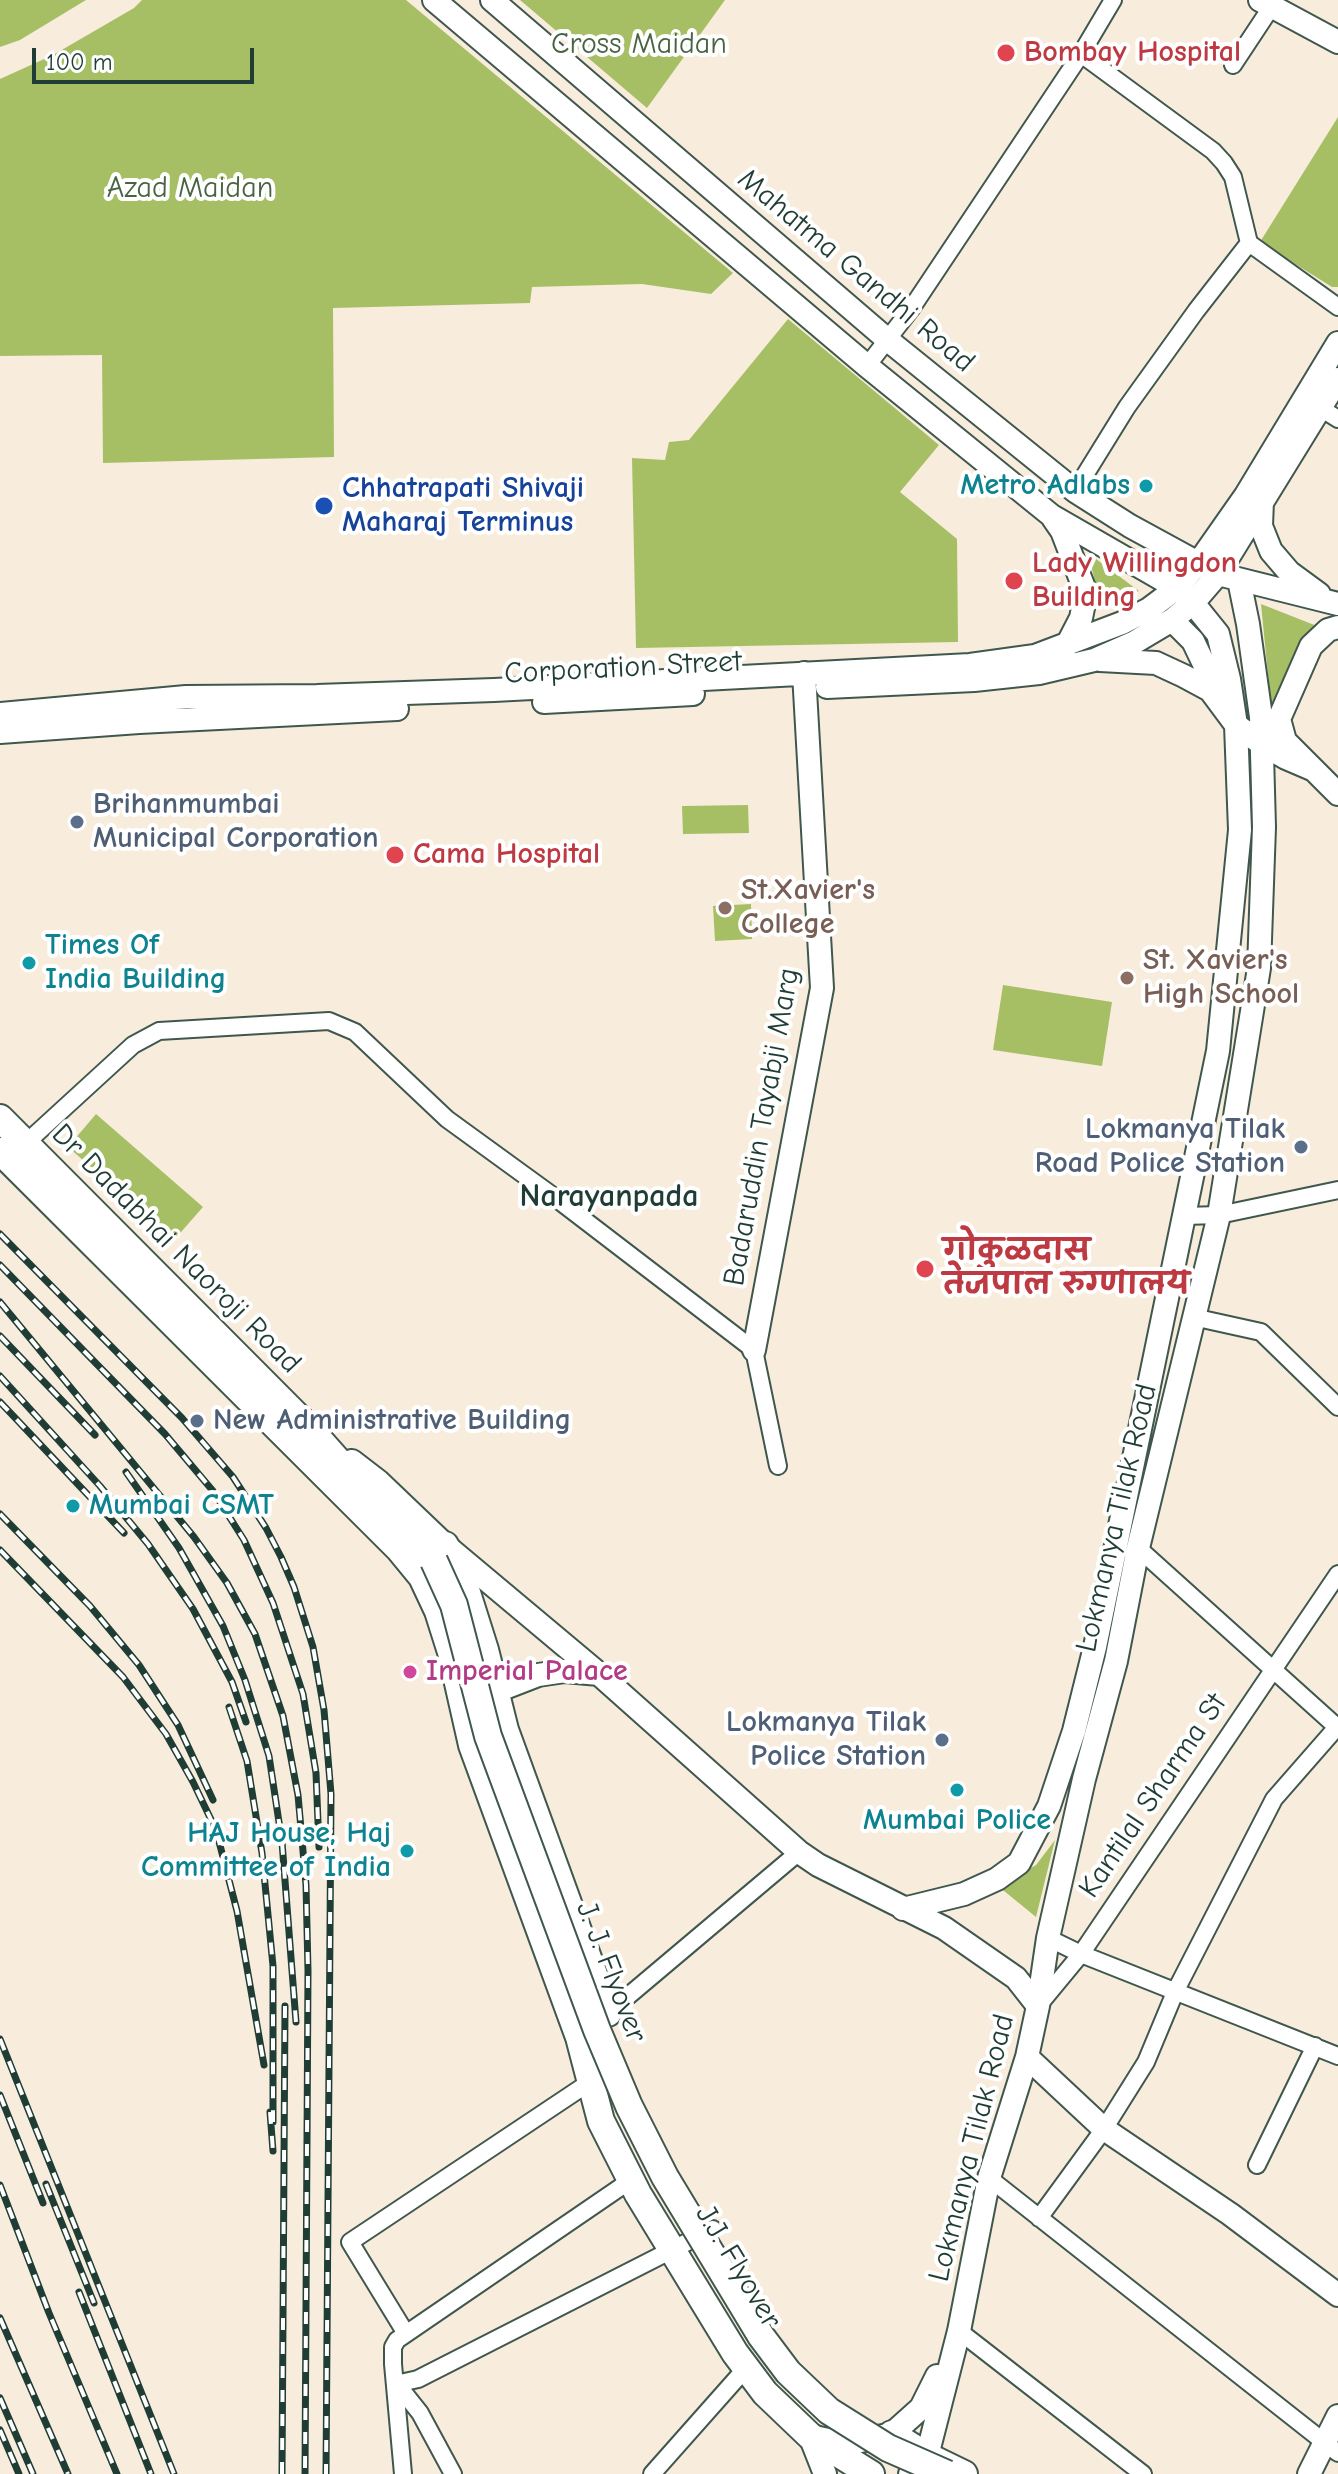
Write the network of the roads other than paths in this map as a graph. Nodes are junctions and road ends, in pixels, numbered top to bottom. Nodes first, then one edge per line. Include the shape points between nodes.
1 (434, 0) edge
2 (492, 0) edge
3 (1113, 0) edge
4 (1266, 3) edge
5 (1338, 42) edge
6 (1081, 54) junction
7 (1233, 65) dead end
8 (1249, 243) junction
9 (1338, 307) edge
10 (889, 341) junction
11 (1338, 343) edge
12 (867, 366) junction
13 (1338, 379) edge
14 (1320, 408) edge
15 (1075, 491) junction
16 (1262, 500) junction
17 (1052, 516) junction
18 (1218, 572) junction
19 (1185, 596) junction
20 (1332, 602) edge
21 (1172, 620) junction
22 (1338, 627) edge
23 (1067, 645) junction
24 (1094, 660) junction
25 (804, 681) junction
26 (1210, 690) junction
27 (186, 708) junction
28 (0, 714) edge
29 (1236, 725) junction
30 (0, 732) edge
31 (1262, 744) junction
32 (1314, 770) junction
33 (1338, 794) edge
34 (0, 1118) edge
35 (26, 1143) junction
36 (0, 1151) edge
37 (1338, 1190) edge
38 (1219, 1215) junction
39 (1184, 1216) junction
40 (1193, 1317) junction
41 (754, 1350) junction
42 (1338, 1407) edge
43 (299, 1434) junction
44 (778, 1466) dead end
45 (1138, 1548) junction
46 (439, 1553) junction
47 (1338, 1574) edge
48 (1272, 1669) junction
49 (599, 1674) junction
50 (494, 1692) junction
51 (1338, 1728) edge
52 (472, 1745) junction
53 (799, 1852) junction
54 (903, 1909) junction
55 (1048, 1938) junction
56 (1081, 1954) junction
57 (1176, 1990) junction
58 (1038, 2006) junction
59 (608, 2013) joint
60 (1315, 2046) junction
61 (1338, 2056) edge
62 (1027, 2057) junction
63 (591, 2074) junction
64 (1104, 2129) junction
65 (1257, 2165) dead end
66 (989, 2178) junction
67 (631, 2180) junction
68 (1039, 2218) junction
69 (713, 2229) dead end
70 (674, 2251) junction
71 (1338, 2295) edge
72 (959, 2331) junction
73 (405, 2332) junction
74 (746, 2368) junction
75 (396, 2384) junction
76 (1338, 2416) edge
77 (892, 2434) junction
78 (810, 2436) junction
79 (1331, 2448) edge
80 (914, 2468) edge
81 (403, 2474) edge
82 (453, 2474) edge
83 (652, 2474) edge
84 (825, 2474) edge
85 (871, 2474) edge
86 (947, 2474) edge
87 (964, 2474) edge
88 (1143, 2474) edge
89 (1309, 2474) edge

1 - 12 main road
2 - 10 main road, Mahatma Gandhi Road
3 - 6 street
4 - 5 main road
4 - 7 street
6 - 8 street via 1224,163 1233,177
6 - 10 street
8 - 9 street
8 - 15 street via 1127,407
10 - 12 street
10 - 15 main road, Mahatma Gandhi Road
11 - 14 main road
12 - 17 main road
13 - 14 main road
14 - 16 main road
14 - 18 main road via 1246,495
15 - 18 main road, Mahatma Gandhi Road
16 - 18 main road
16 - 20 main road via 1261,526 1271,551 1289,572
17 - 19 main road
17 - 23 main road via 1086,593
18 - 19 main road, Corporation Street
18 - 20 main road, Mahatma Gandhi Road
18 - 31 main road, Lokmanya Tilak Road via 1250,640
19 - 21 main road, Corporation Street
19 - 23 main road, Corporation Street
19 - 29 main road, Lokmanya Tilak Road via 1218,634
21 - 24 main road, Corporation Street
21 - 26 main road via 1193,641
22 - 32 main road via 1311,646 1279,719 1285,741
23 - 25 main road, Corporation Street via 1035,656 970,665
24 - 25 main road, Corporation Street via 974,680
24 - 26 main road via 1156,663
25 - 27 main road, Corporation Street
25 - 41 main road, Badaruddin Tayabji Marg via 822,988
26 - 29 main road
27 - 28 main road, Corporation Street
27 - 30 main road, Corporation Street
29 - 31 main road
29 - 39 main road, Lokmanya Tilak Road via 1240,830 1218,1051
31 - 32 main road
31 - 38 main road, Lokmanya Tilak Road via 1259,968
32 - 33 main road
34 - 35 main road, Dr Dadabhai Naoroji Road
35 - 41 street via 133,1045 159,1031 329,1021 355,1032 447,1119
35 - 43 main road, Dr Dadabhai Naoroji Road
36 - 43 main road, Dr Dadabhai Naoroji Road
37 - 38 street
38 - 39 street
38 - 40 main road, Lokmanya Tilak Road
39 - 54 main road, Lokmanya Tilak Road via 1095,1647 1049,1806 1019,1863 997,1879 964,1894
40 - 42 street via 1261,1332
40 - 45 main road, Lokmanya Tilak Road
41 - 44 street
43 - 46 main road, J. J. Flyover via 339,1462
43 - 52 main road via 422,1577 451,1652
45 - 48 street
45 - 55 main road, Lokmanya Tilak Road
46 - 49 main road
46 - 50 main road via 462,1577
46 - 86 main road, J. J. Flyover, bridge via 488,1736 597,2030 665,2177 788,2372 829,2411 888,2448
47 - 48 street, Kantilal Sharma St
48 - 51 street
48 - 56 street, Kantilal Sharma St
49 - 50 main road via 538,1675
49 - 53 main road
50 - 52 main road via 477,1711
50 - 59 main road
51 - 57 street via 1274,1799
52 - 63 main road
53 - 54 main road
53 - 59 street
54 - 58 main road via 944,1928 1016,1978
55 - 56 street
55 - 58 main road, Lokmanya Tilak Road
56 - 57 street
56 - 58 street, Kantilal Sharma St
57 - 60 street
57 - 64 street via 1146,2062
58 - 62 main road, Lokmanya Tilak Road
60 - 61 street
60 - 65 street
62 - 64 main road
62 - 66 main road, Lokmanya Tilak Road
63 - 67 main road via 601,2121
63 - 73 street via 350,2242
63 - 80 main road, J.J. Flyover via 651,2185 747,2345 776,2383 819,2424 880,2462
64 - 68 street
64 - 71 main road
66 - 68 street
66 - 72 main road, Lokmanya Tilak Road
67 - 70 main road
67 - 73 street
68 - 79 street
69 - 70 street
70 - 74 main road
70 - 75 street via 418,2379
72 - 77 main road via 921,2408
72 - 80 main road, Lokmanya Tilak Road
72 - 88 street
73 - 75 street via 393,2347
74 - 78 main road
74 - 83 street
75 - 81 street
75 - 82 street via 420,2413
76 - 79 main road
77 - 78 main road via 847,2444
77 - 80 main road
78 - 84 main road
78 - 85 main road
79 - 89 main road
80 - 87 main road

